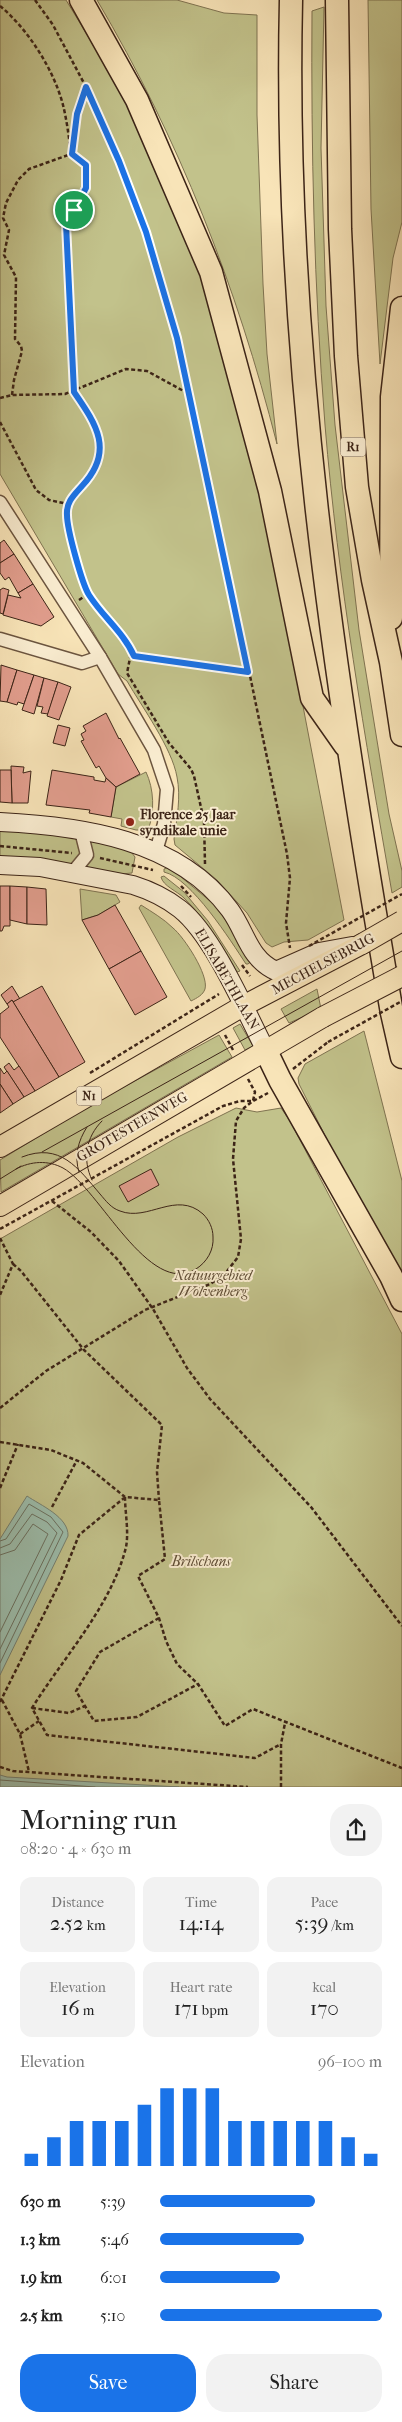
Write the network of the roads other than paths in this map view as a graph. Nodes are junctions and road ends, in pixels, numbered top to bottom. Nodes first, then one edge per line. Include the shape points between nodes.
1 (81, 0) edge
2 (291, 0) edge
3 (337, 0) edge
4 (402, 308) edge
5 (0, 502) edge
6 (0, 639) edge
7 (100, 657) junction
8 (391, 662) junction
9 (402, 735) edge
10 (347, 748) junction
11 (0, 822) edge
12 (81, 831) junction
13 (156, 851) junction
14 (0, 865) edge
15 (73, 872) junction
16 (402, 921) edge
17 (311, 957) junction
18 (402, 976) edge
19 (243, 1006) junction
20 (266, 1049) junction
21 (402, 1056) edge
22 (0, 1147) edge
23 (0, 1206) edge
24 (402, 1300) edge

1 - 10 highway via 138,100 210,272 270,491 312,698
2 - 10 highway via 289,91 294,245 304,372
3 - 8 highway, R1 via 337,157 346,365 357,487
4 - 8 highway via 392,397
5 - 7 street
6 - 7 street via 82,663
7 - 13 street via 145,732 162,770 167,808
8 - 9 highway, R1
10 - 21 highway
11 - 12 main road
12 - 13 main road
12 - 15 street via 87,855
13 - 17 main road via 208,886 230,910 251,949 266,967 276,971
14 - 15 main road, ELISABETHLAAN
15 - 19 main road, ELISABETHLAAN via 144,888 181,910 204,936
16 - 17 main road, MECHELSEBRUG / N1, bridge via 362,944
17 - 19 main road, MECHELSEBRUG / N1
18 - 20 main road, bridge
19 - 20 main road, ELISABETHLAAN
19 - 22 main road, N1
20 - 23 main road, GROTESTEENWEG
20 - 24 highway

